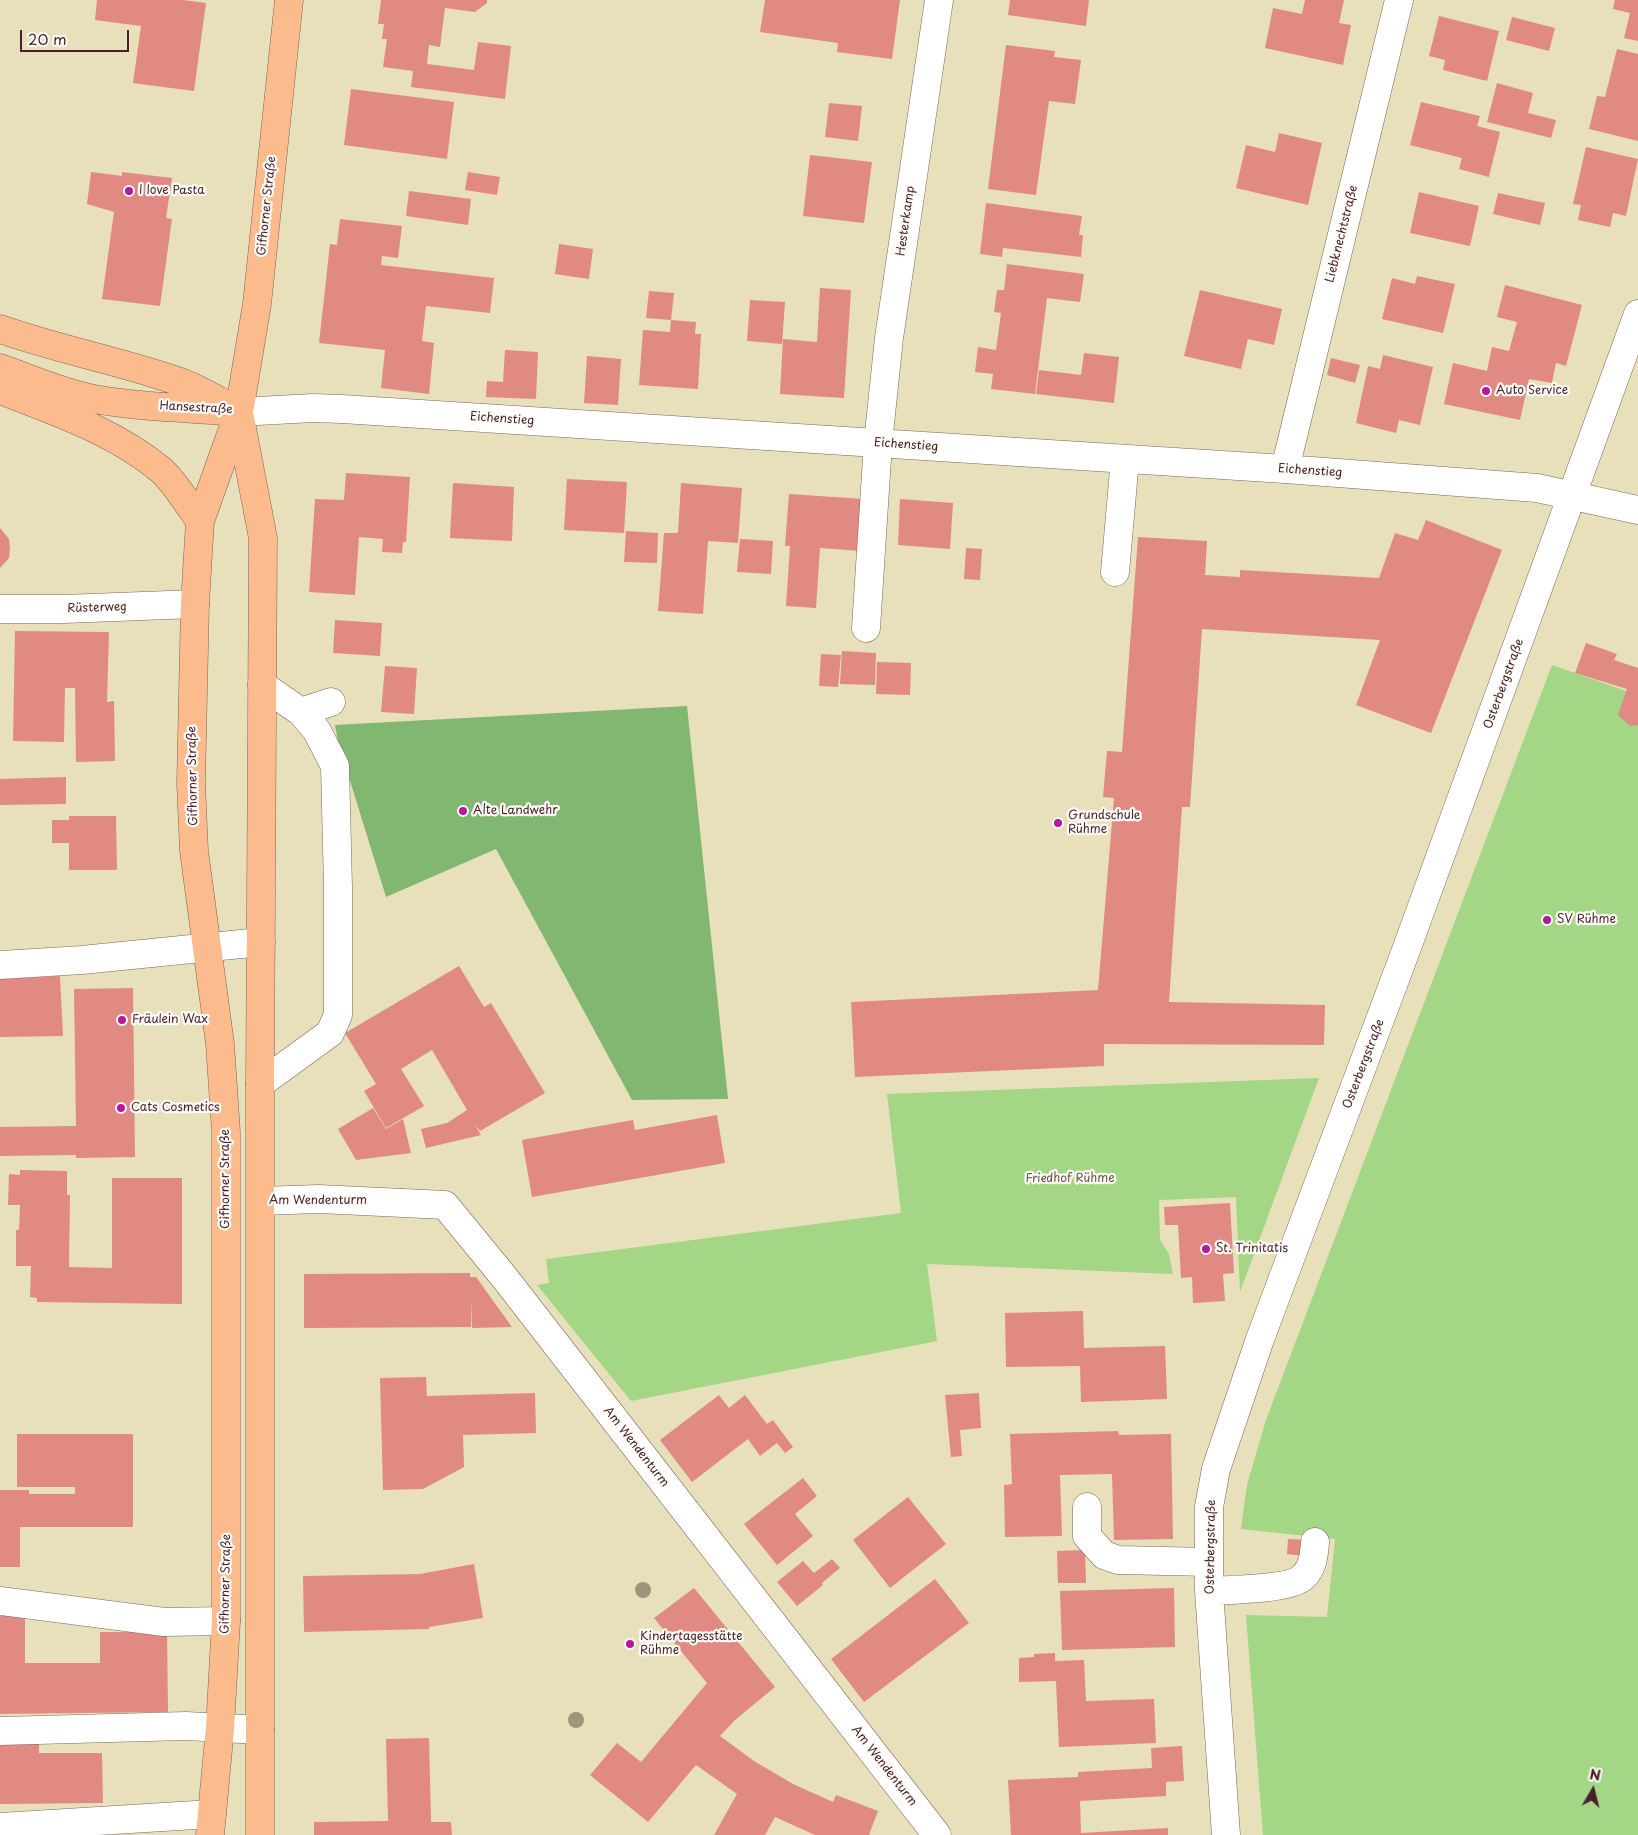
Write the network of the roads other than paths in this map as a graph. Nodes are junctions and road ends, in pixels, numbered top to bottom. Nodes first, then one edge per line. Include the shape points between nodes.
1 (289, 0) edge
2 (939, 0) edge
3 (1399, 0) edge
4 (1638, 314) edge
5 (0, 328) edge
6 (0, 368) edge
7 (0, 390) edge
8 (238, 412) junction
9 (878, 443) junction
10 (1125, 459) junction
11 (1285, 469) junction
12 (1572, 496) junction
13 (1638, 510) edge
14 (200, 521) junction
15 (1115, 572) dead end
16 (195, 604) junction
17 (0, 609) edge
18 (866, 628) dead end
19 (262, 685) junction
20 (331, 702) dead end
21 (301, 712) junction
22 (261, 942) junction
23 (207, 948) junction
24 (0, 965) edge
25 (260, 1084) junction
26 (261, 1201) junction
27 (1086, 1507) dead end
28 (1315, 1542) dead end
29 (1209, 1562) junction
30 (1209, 1591) junction
31 (0, 1601) edge
32 (226, 1621) junction
33 (220, 1728) junction
34 (260, 1730) junction
35 (0, 1731) edge
36 (211, 1825) edge
37 (0, 1826) edge
38 (260, 1835) edge
39 (937, 1835) edge
40 (1226, 1835) edge

1 - 8 main road, Gifhorner Straße via 257,304
2 - 9 street, Hesterkamp via 889,338
3 - 11 street, Liebknechtstraße
4 - 12 street, Osterbergstraße
5 - 8 main road, Hansestraße via 31,340 183,383
6 - 8 main road, Hansestraße via 93,399
7 - 14 main road via 115,438 162,471
8 - 9 street, Eichenstieg via 342,409
8 - 14 main road, Gifhorner Straße
8 - 19 main road, Gifhorner Straße via 263,538
9 - 10 street, Eichenstieg
9 - 18 street, Hesterkamp
10 - 11 street, Eichenstieg
10 - 15 street
11 - 12 street, Eichenstieg via 1537,488
12 - 13 street, Eichenstieg
12 - 29 street, Osterbergstraße via 1233,1418 1216,1469 1209,1507
14 - 16 main road, Gifhorner Straße
16 - 17 street, Rüsterweg
16 - 23 main road, Gifhorner Straße via 191,783 194,851
19 - 21 street
19 - 22 main road, Gifhorner Straße
20 - 21 street
21 - 25 street via 317,731 335,766 338,1015 330,1033
22 - 23 street
22 - 25 main road, Gifhorner Straße
23 - 24 street
23 - 32 main road, Gifhorner Straße via 220,1044 226,1132
25 - 26 main road, Gifhorner Straße
26 - 34 main road, Gifhorner Straße
26 - 39 street, Am Wendenturm via 319,1199 446,1205
27 - 29 street via 1087,1536 1104,1555 1118,1560
28 - 30 street via 1310,1570 1302,1580 1286,1585
29 - 30 street, Osterbergstraße
30 - 40 street, Osterbergstraße
31 - 32 street via 164,1622
32 - 33 main road, Gifhorner Straße
33 - 34 street
33 - 35 street
33 - 36 main road, Gifhorner Straße
34 - 38 main road, Gifhorner Straße
36 - 37 street

